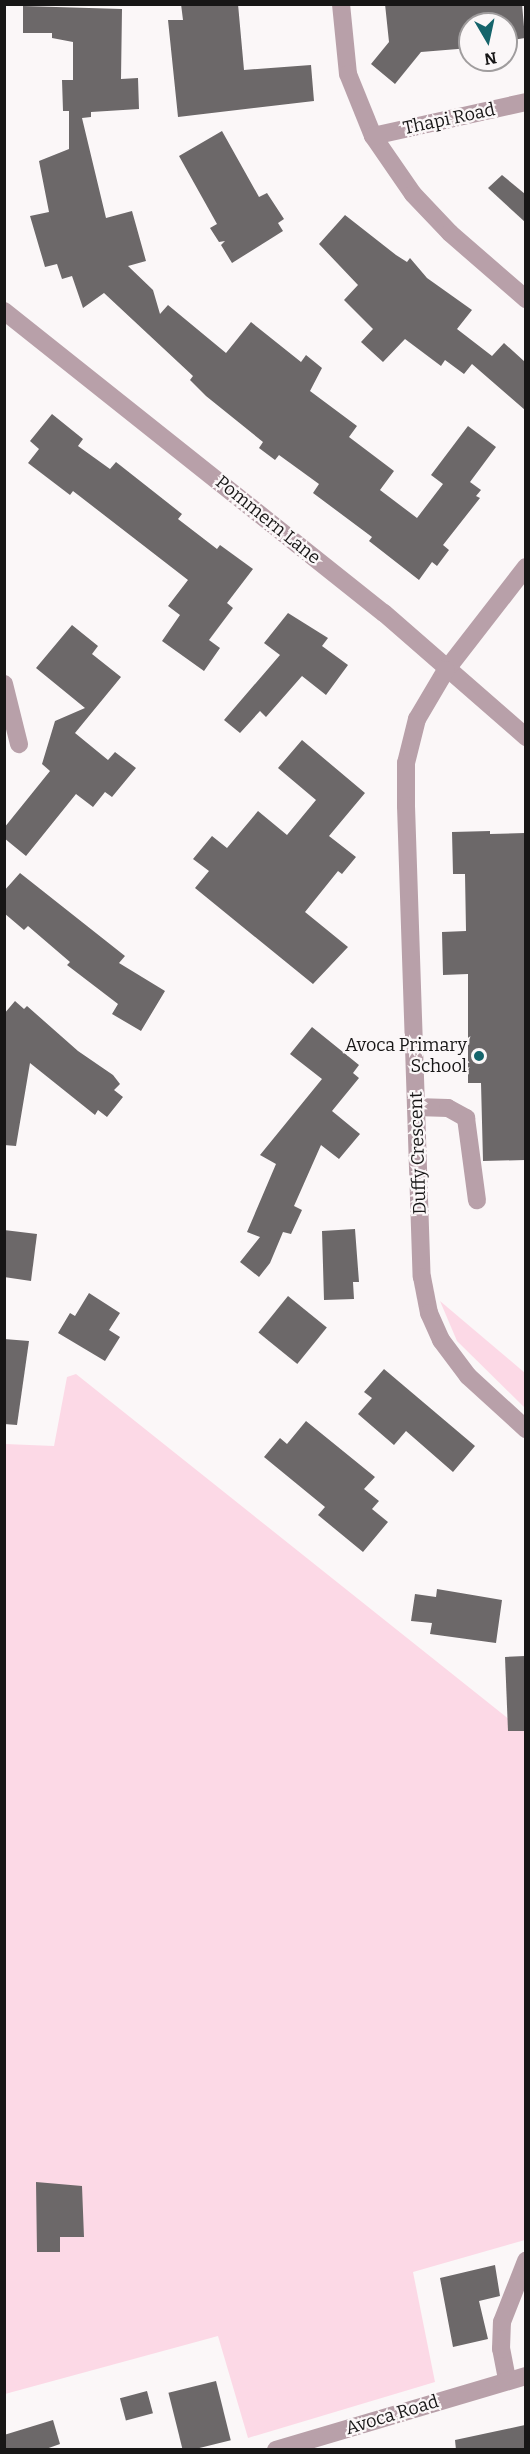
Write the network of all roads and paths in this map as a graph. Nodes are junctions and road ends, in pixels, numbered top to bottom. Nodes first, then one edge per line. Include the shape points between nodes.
1 (341, 4) edge
2 (525, 102) edge
3 (373, 136) junction
4 (525, 299) edge
5 (4, 311) edge
6 (525, 567) edge
7 (446, 670) junction
8 (4, 684) edge
9 (525, 737) edge
10 (19, 744) dead end
11 (416, 1107) junction
12 (477, 1200) dead end
13 (525, 1428) edge
14 (525, 2261) edge
15 (525, 2376) edge
16 (507, 2379) junction
17 (276, 2450) edge

1 - 3 street via 348,74
2 - 3 street, Thapi Road
3 - 4 street via 413,194 450,233
5 - 7 street, Pommern Lane via 384,613
6 - 7 street, Duffy Crescent
7 - 9 street, Pommern Lane
7 - 11 street, Duffy Crescent via 417,719 406,763
8 - 10 street
11 - 12 street via 448,1107 466,1118
11 - 13 street, Duffy Crescent via 422,1277 429,1313 441,1340 468,1376
14 - 16 street via 502,2322 501,2349
15 - 16 street, Avoca Road
16 - 17 street, Avoca Road

